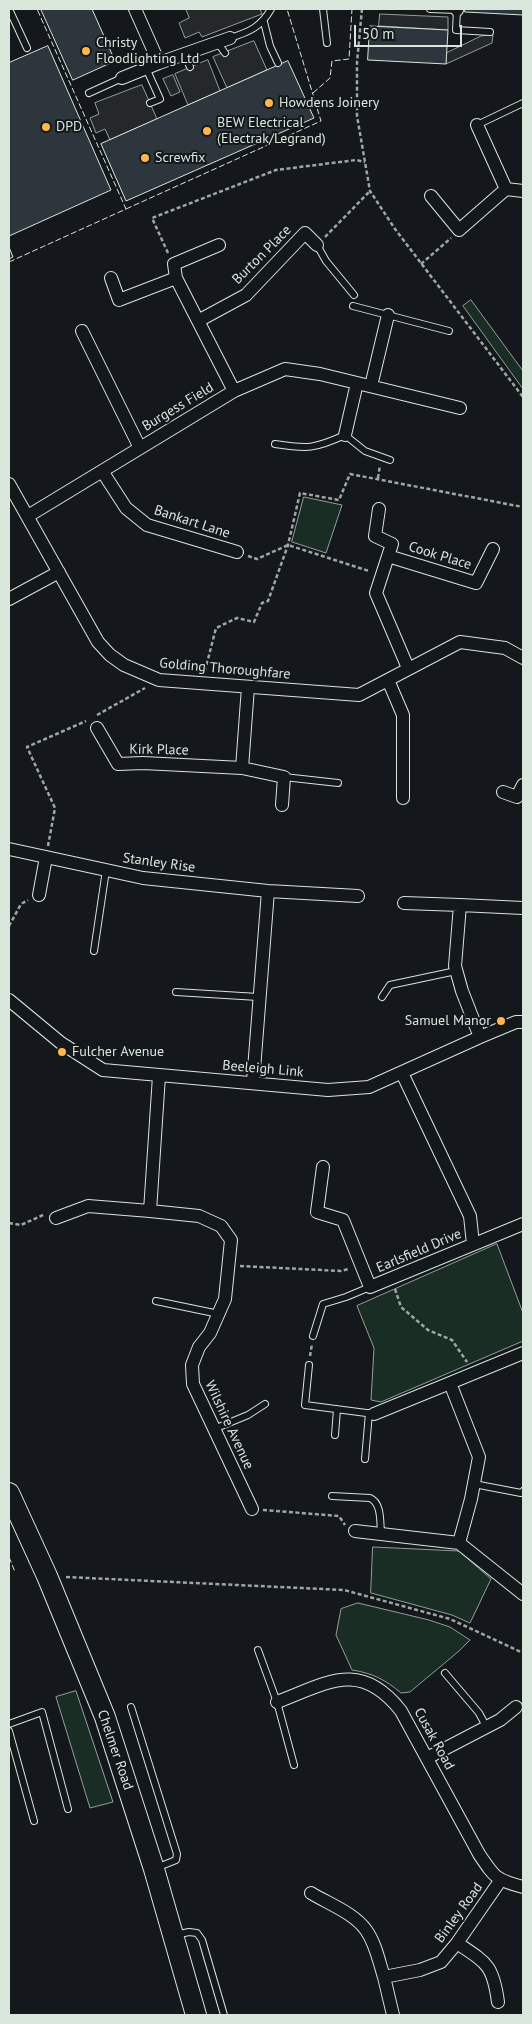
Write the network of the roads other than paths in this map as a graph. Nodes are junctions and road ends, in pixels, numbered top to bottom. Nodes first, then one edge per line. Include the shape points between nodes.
1 (9, 9) edge
2 (135, 9) edge
3 (271, 9) edge
4 (323, 9) edge
5 (430, 9) edge
6 (457, 9) edge
7 (264, 22) junction
8 (490, 32) dead end
9 (230, 38) joint
10 (327, 44) dead end
11 (27, 48) dead end
12 (184, 54) junction
13 (159, 63) junction
14 (278, 63) dead end
15 (190, 67) dead end
16 (146, 68) junction
17 (122, 78) joint
18 (89, 93) dead end
19 (150, 103) dead end
20 (523, 103) edge
21 (477, 125) joint
22 (506, 188) junction
23 (523, 191) edge
24 (431, 196) dead end
25 (219, 245) dead end
26 (318, 245) joint
27 (111, 278) dead end
28 (176, 278) junction
29 (354, 295) dead end
30 (353, 306) dead end
31 (388, 315) junction
32 (198, 321) junction
33 (82, 330) dead end
34 (449, 331) dead end
35 (357, 383) junction
36 (371, 386) junction
37 (234, 391) junction
38 (460, 408) dead end
39 (346, 435) junction
40 (275, 444) dead end
41 (140, 448) junction
42 (390, 460) dead end
43 (102, 471) junction
44 (9, 484) edge
45 (379, 509) dead end
46 (28, 516) junction
47 (493, 550) dead end
48 (237, 552) road end
49 (388, 556) junction
50 (59, 572) junction
51 (9, 599) edge
52 (523, 658) edge
53 (408, 668) junction
54 (388, 680) junction
55 (248, 687) junction
56 (94, 721) road end
57 (242, 768) junction
58 (284, 777) junction
59 (338, 783) dead end
60 (523, 786) edge
61 (503, 792) dead end
62 (403, 798) dead end
63 (282, 805) dead end
64 (9, 849) edge
65 (46, 857) junction
66 (106, 870) junction
67 (268, 891) junction
68 (39, 895) road end
69 (358, 896) dead end
70 (404, 903) dead end
71 (460, 905) junction
72 (523, 908) edge
73 (94, 952) dead end
74 (456, 971) junction
75 (176, 992) dead end
76 (258, 997) junction
77 (382, 997) dead end
78 (9, 1000) edge
79 (523, 1022) edge
80 (480, 1036) junction
81 (402, 1073) junction
82 (159, 1076) junction
83 (253, 1082) junction
84 (323, 1167) dead end
85 (150, 1211) junction
86 (56, 1218) road end
87 (523, 1224) edge
88 (473, 1244) junction
89 (370, 1287) junction
90 (156, 1301) dead end
91 (218, 1314) junction
92 (313, 1336) road end
93 (523, 1353) edge
94 (309, 1365) road end
95 (450, 1383) junction
96 (265, 1404) dead end
97 (337, 1409) junction
98 (372, 1413) junction
99 (214, 1429) junction
100 (335, 1435) dead end
101 (365, 1459) dead end
102 (474, 1484) junction
103 (523, 1491) edge
104 (9, 1493) edge
105 (332, 1496) dead end
106 (252, 1509) road end
107 (355, 1531) road end
108 (382, 1534) junction
109 (459, 1544) junction
110 (523, 1594) edge
111 (258, 1650) dead end
112 (445, 1673) dead end
113 (277, 1702) junction
114 (130, 1707) dead end
115 (516, 1707) dead end
116 (9, 1724) edge
117 (486, 1728) junction
118 (9, 1731) edge
119 (427, 1758) junction
120 (294, 1765) dead end
121 (68, 1810) dead end
122 (34, 1821) dead end
123 (154, 1868) junction
124 (500, 1881) junction
125 (523, 1888) edge
126 (311, 1894) dead end
127 (174, 1936) junction
128 (457, 1942) junction
129 (384, 1978) junction
130 (498, 2002) dead end
131 (196, 2015) edge
132 (224, 2015) edge
133 (393, 2015) edge

1 - 11 lane
2 - 13 street
3 - 7 lane
4 - 10 lane
5 - 6 lane
6 - 8 lane via 456,30
7 - 9 lane
7 - 14 lane
9 - 12 street via 221,48
12 - 13 street
12 - 15 lane
13 - 16 street
16 - 17 street
16 - 19 lane via 160,99
17 - 18 lane
20 - 21 lane
21 - 22 street
22 - 23 street
22 - 24 street via 459,230
25 - 28 street via 174,264
26 - 29 lane via 326,261
26 - 32 street, Burton Place via 305,233 246,295
27 - 28 street via 119,300
28 - 32 street
30 - 31 lane
31 - 34 lane
31 - 36 street
32 - 37 street
33 - 41 street
35 - 36 street, Burgess Field
35 - 37 street, Burgess Field via 285,369
35 - 39 street
36 - 38 street, Burgess Field
37 - 41 street, Burgess Field
39 - 40 lane via 320,446 304,448
39 - 42 lane via 365,452
41 - 43 street, Burgess Field
43 - 46 street, Burgess Field
43 - 48 street, Bankart Lane via 126,508 147,525
44 - 46 street, Golding Thoroughfare
45 - 49 street, Cook Place via 375,536 392,544
46 - 50 street, Golding Thoroughfare
47 - 49 street, Cook Place via 476,583
49 - 53 street, Cook Place via 376,593
50 - 51 street
50 - 55 street, Golding Thoroughfare via 98,642 124,665 159,680
52 - 53 street, Golding Thoroughfare via 504,648 460,642
53 - 54 street, Golding Thoroughfare
54 - 55 street, Golding Thoroughfare via 359,695
54 - 62 street via 403,715
55 - 57 street
56 - 57 street, Kirk Place via 118,764 143,762
57 - 58 street, Kirk Place
58 - 59 lane
58 - 63 street
60 - 61 street via 517,797
64 - 65 street, Stanley Rise
65 - 66 street, Stanley Rise
65 - 68 street
66 - 67 street, Stanley Rise via 143,878
66 - 73 lane
67 - 69 street, Stanley Rise
67 - 76 street
70 - 71 street
71 - 72 street
71 - 74 street
74 - 77 lane via 390,984
74 - 80 street
75 - 76 lane
76 - 83 street
78 - 82 street, Beeleigh Link via 62,1043 103,1070
79 - 80 street, Beeleigh Link
80 - 81 street, Beeleigh Link
81 - 83 street, Beeleigh Link via 369,1087 336,1090
81 - 88 street, Earlsfield Drive via 470,1216
82 - 83 street, Beeleigh Link
82 - 85 street
84 - 89 street, Earlsfield Drive via 317,1212 343,1220
85 - 86 street, Wilshire Avenue via 88,1206
85 - 91 street, Wilshire Avenue via 199,1216 221,1226 231,1240 225,1299
87 - 88 street, Earlsfield Drive
88 - 89 street, Earlsfield Drive
89 - 92 lane via 323,1304
90 - 91 lane
91 - 99 street, Wilshire Avenue via 192,1365 193,1384
93 - 95 street
94 - 97 lane via 305,1405
95 - 98 street
95 - 102 street via 480,1457
96 - 99 lane
97 - 98 lane
97 - 100 lane
98 - 101 lane
99 - 106 street, Wilshire Avenue
102 - 103 lane
102 - 109 street
104 - 123 main road, Chelmer Road via 48,1576 105,1717
105 - 108 lane via 374,1500 378,1505
107 - 108 street
108 - 109 street
109 - 110 street
111 - 113 lane
112 - 117 lane via 479,1713
113 - 119 street, Cusak Road via 343,1679 368,1683 396,1704
113 - 120 lane
114 - 123 lane via 177,1854 176,1860
115 - 117 street
116 - 121 lane via 42,1712
117 - 119 street
118 - 122 lane
119 - 124 street, Cusak Road via 479,1854
123 - 127 main road, Chelmer Road
124 - 125 street
124 - 128 street, Binley Road
126 - 129 street via 366,1929
127 - 131 main road, Chelmer Road
127 - 132 lane via 197,1933 202,1940
128 - 129 street, Binley Road via 441,1962
128 - 130 street via 488,1965 495,1979
129 - 133 street

